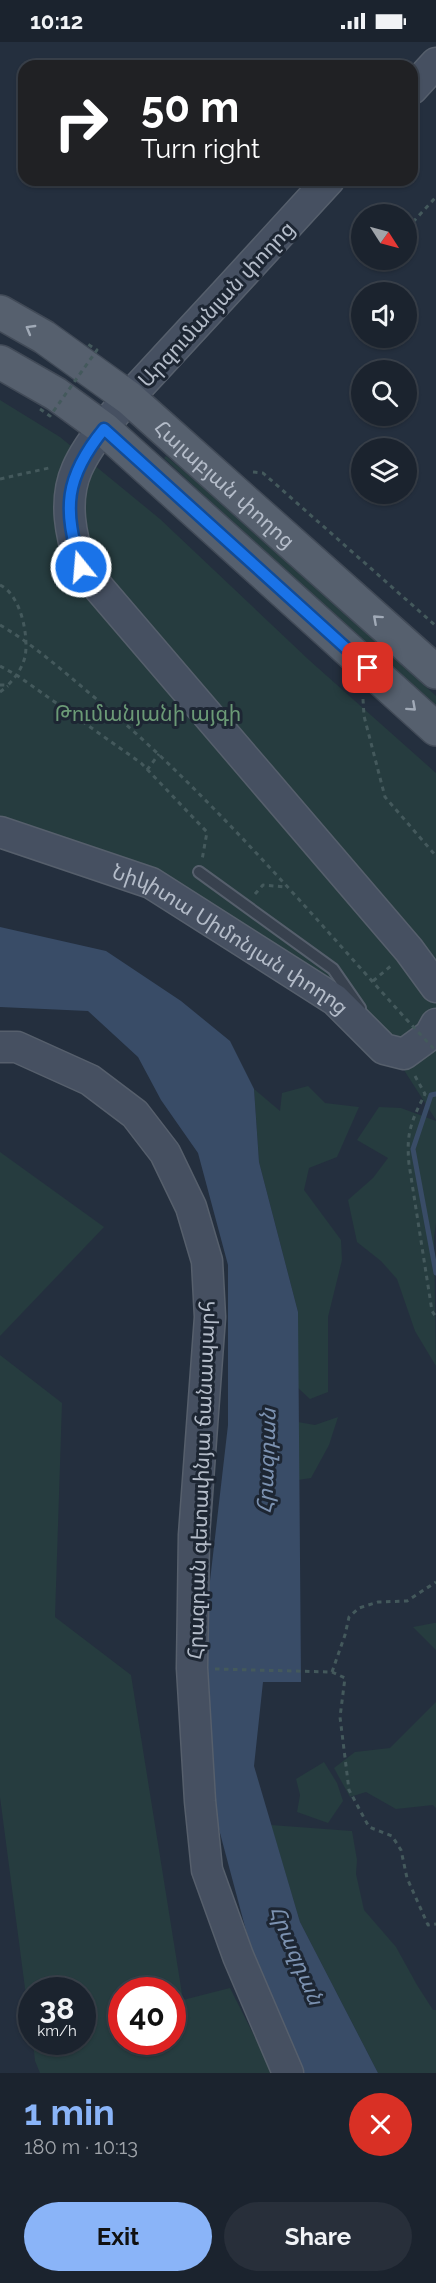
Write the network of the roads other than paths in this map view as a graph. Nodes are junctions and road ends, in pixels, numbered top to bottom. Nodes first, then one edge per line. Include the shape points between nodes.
1 (323, 186) edge
2 (0, 312) edge
3 (0, 362) edge
4 (129, 398) junction
5 (104, 429) junction
6 (436, 672) edge
7 (436, 729) edge
8 (0, 831) edge
9 (200, 872) road end
10 (436, 987) edge
11 (436, 1024) edge
12 (0, 1047) edge
13 (384, 1050) junction
14 (288, 2073) edge

1 - 4 street, Արզումանյան փողոց
4 -> 2 main road, Հալաբյան փողոց via 44,337
3 - 5 main road, Հալաբյան փողոց via 56,394
4 - 5 street, Արզումանյան փողոց
6 -> 4 main road, Հալաբյան փողոց
5 -> 7 main road, Հալաբյան փողոց
5 - 10 street via 87,450 70,490 72,539 81,567 409,950
8 - 13 street, Նիկիտա Սիմոնյան փողոց via 152,883 334,1000
9 - 13 lane via 333,969
11 - 13 street via 430,1035 404,1054
12 - 14 street, Հրազդան գետափնյա ճանապարհ via 17,1047 90,1080 135,1114 165,1153 191,1208 207,1261 210,1317 194,1535 192,1668 200,1801 207,1870 238,1956

